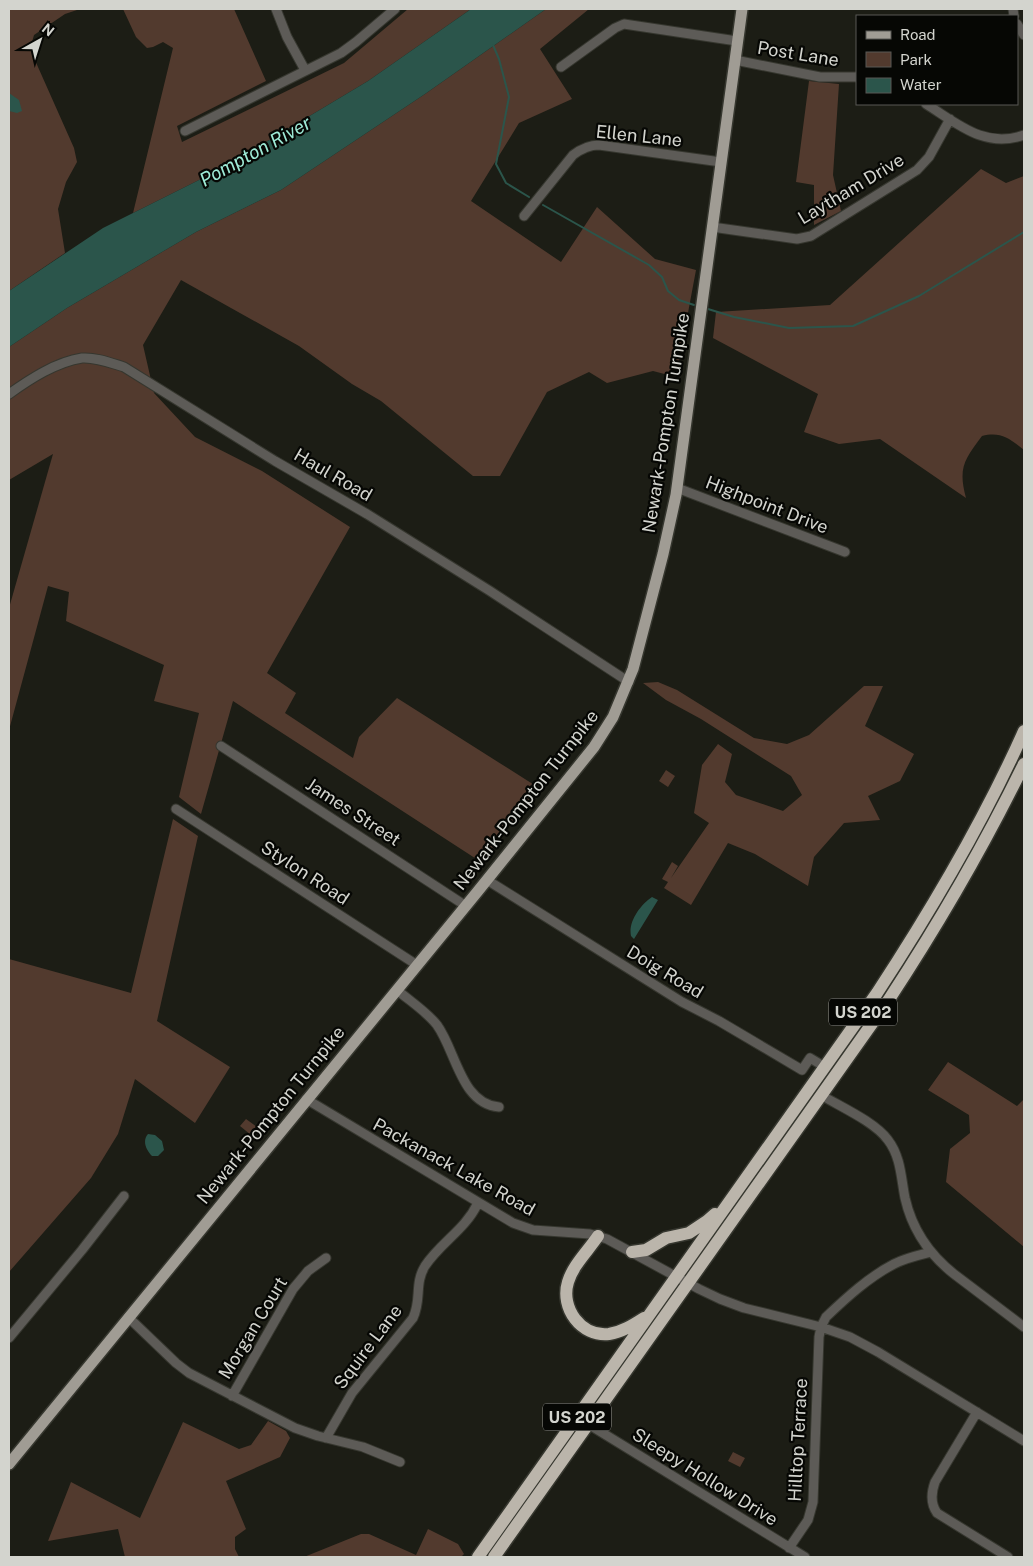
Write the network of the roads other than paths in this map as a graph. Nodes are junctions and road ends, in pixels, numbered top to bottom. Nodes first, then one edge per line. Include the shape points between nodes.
1 (276, 9) edge
2 (395, 9) edge
3 (742, 9) edge
4 (737, 41) junction
5 (734, 60) junction
6 (562, 67) dead end
7 (305, 70) junction
8 (856, 77) edge
9 (928, 105) edge
10 (950, 119) junction
11 (185, 131) dead end
12 (1024, 135) edge
13 (721, 162) junction
14 (524, 216) dead end
15 (712, 227) junction
16 (9, 394) edge
17 (677, 488) junction
18 (845, 552) dead end
19 (629, 682) junction
20 (1024, 732) edge
21 (221, 746) dead end
22 (1024, 764) edge
23 (176, 809) dead end
24 (487, 880) junction
25 (466, 906) junction
26 (417, 965) junction
27 (396, 990) junction
28 (825, 1067) junction
29 (821, 1095) junction
30 (306, 1100) junction
31 (499, 1107) dead end
32 (124, 1196) dead end
33 (730, 1201) junction
34 (478, 1203) junction
35 (598, 1236) junction
36 (632, 1252) junction
37 (931, 1252) junction
38 (326, 1258) dead end
39 (676, 1277) junction
40 (688, 1283) junction
41 (648, 1316) junction
42 (128, 1317) junction
43 (821, 1327) junction
44 (1024, 1327) edge
45 (9, 1338) edge
46 (232, 1396) junction
47 (977, 1412) junction
48 (588, 1424) junction
49 (326, 1438) junction
50 (1024, 1441) edge
51 (400, 1462) dead end
52 (9, 1464) edge
53 (789, 1548) junction
54 (478, 1557) edge
55 (494, 1557) edge
56 (805, 1557) edge
57 (1008, 1557) edge

1 - 7 street
2 - 7 street via 341,53
3 - 4 main road, Newark-Pompton Turnpike
4 - 5 main road, Newark-Pompton Turnpike
4 - 6 street via 624,24
5 - 8 street, Post Lane via 820,77
5 - 13 main road, Newark-Pompton Turnpike
7 - 11 street
9 - 10 street
10 - 12 street via 987,138 1006,140
10 - 15 street, Laytham Drive via 929,157 917,170 811,236 797,239
13 - 14 street, Ellen Lane via 592,145 573,155
13 - 15 main road, Newark-Pompton Turnpike
15 - 17 main road, Newark-Pompton Turnpike
16 - 19 street, Haul Road via 66,362 81,359 106,361 124,367 367,514
17 - 18 street, Highpoint Drive
17 - 19 main road, Newark-Pompton Turnpike
19 - 24 main road, Newark-Pompton Turnpike via 613,717 594,747
20 - 28 highway, US 202 via 971,839 934,902 877,993
21 - 25 street, James Street
22 - 29 highway, US 202 via 991,831 941,917 888,1001
23 - 26 street, Stylon Road
24 - 25 main road, Newark-Pompton Turnpike
24 - 28 street, Doig Road via 682,1002 802,1070 810,1058
25 - 26 main road, Newark-Pompton Turnpike
26 - 27 main road, Newark-Pompton Turnpike
27 - 30 main road, Newark-Pompton Turnpike
27 - 31 street via 437,1025 469,1090 482,1102
28 - 33 highway, US 202
29 - 37 street via 875,1128 888,1141 898,1159 913,1222
29 - 40 highway, US 202
30 - 34 street, Packanack Lake Road
30 - 42 main road, Newark-Pompton Turnpike
32 - 45 street
33 - 36 highway via 708,1221 689,1232 666,1238 646,1250
33 - 39 highway, US 202
34 - 35 street, Packanack Lake Road via 532,1230
34 - 49 street, Squire Lane via 464,1225 425,1267 418,1283 418,1303 413,1318 352,1393
35 - 36 street, Packanack Lake Road
35 - 41 highway via 568,1280 566,1297 571,1314 589,1330 606,1334 624,1330
36 - 39 street, Packanack Lake Road
37 - 43 street via 900,1261 879,1273 842,1301
37 - 44 street via 944,1266
38 - 46 street, Morgan Court via 308,1271 293,1289
39 - 40 street, Packanack Lake Road
39 - 41 highway, US 202
40 - 43 street, Packanack Lake Road via 732,1304
40 - 48 highway, US 202
41 - 54 highway, US 202
42 - 46 street via 182,1368
42 - 52 main road, Newark-Pompton Turnpike
43 - 47 street, Packanack Lake Road via 861,1342
43 - 53 street, Hilltop Terrace via 813,1502 808,1520
46 - 49 street via 295,1428
47 - 50 street, Packanack Lake Road
47 - 57 street via 936,1482 932,1502 938,1513
48 - 53 street, Sleepy Hollow Drive
48 - 55 highway, US 202
49 - 51 street via 364,1447
53 - 56 street, Sleepy Hollow Drive

